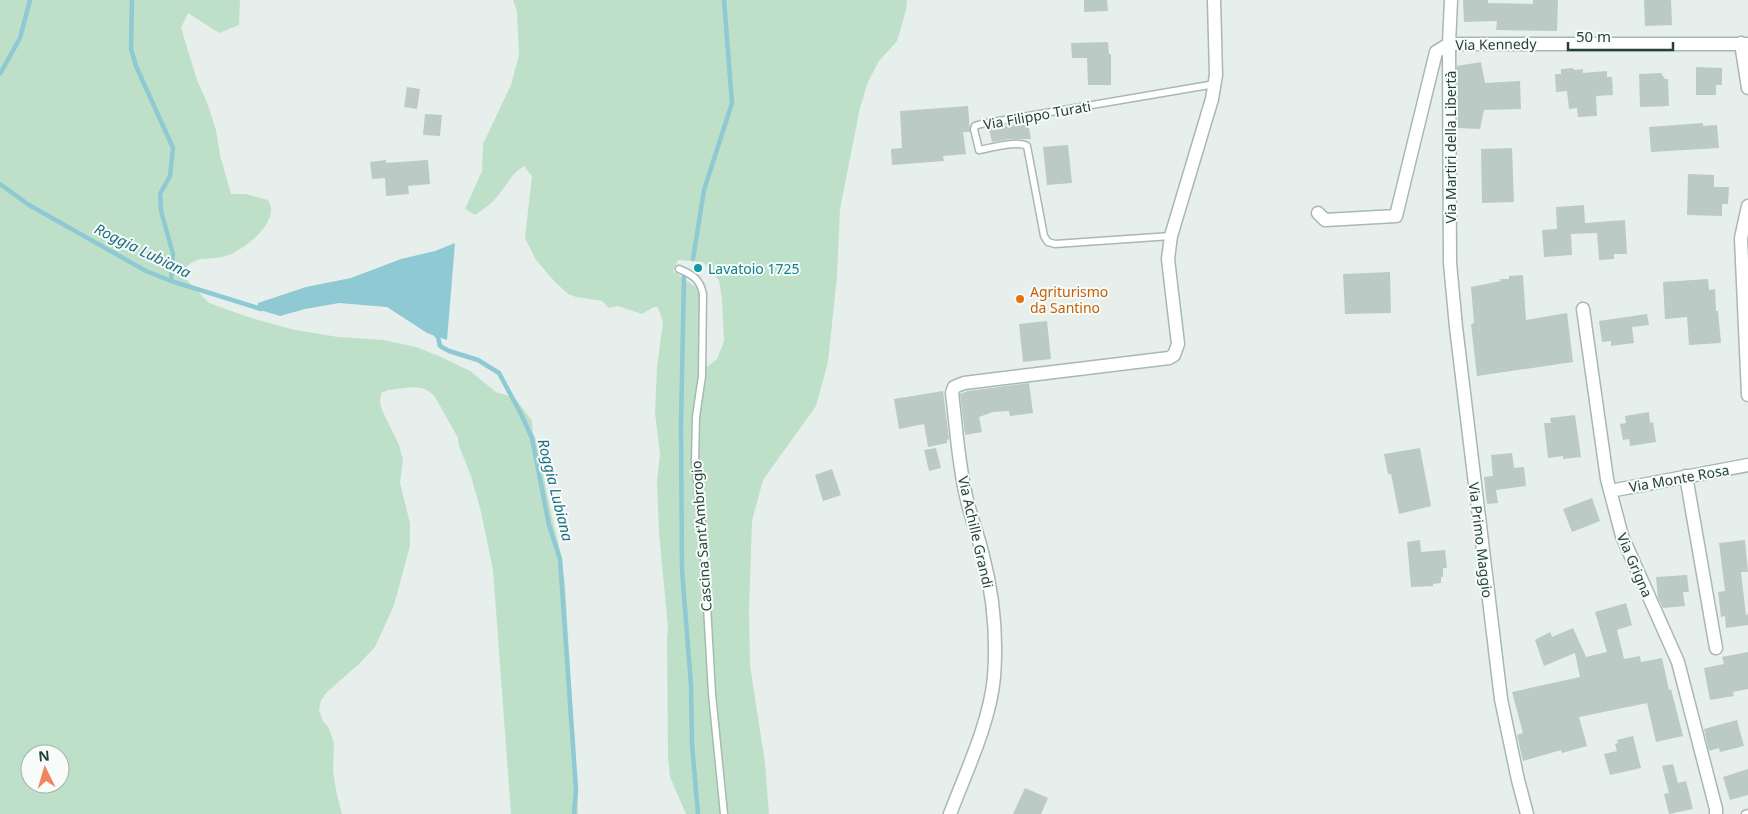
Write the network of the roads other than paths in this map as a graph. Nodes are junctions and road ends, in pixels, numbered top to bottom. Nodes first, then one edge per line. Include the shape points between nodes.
1 (1214, 0) edge
2 (1452, 0) edge
3 (1744, 43) edge
4 (1449, 44) junction
5 (1214, 84) junction
6 (1748, 88) edge
7 (1748, 206) edge
8 (1318, 214) dead end
9 (1171, 236) junction
10 (1450, 263) joint
11 (680, 269) dead end
12 (1582, 309) dead end
13 (1748, 395) edge
14 (1748, 465) edge
15 (1686, 476) junction
16 (1610, 490) junction
17 (1716, 648) dead end
18 (724, 814) edge
19 (950, 814) edge
20 (1527, 814) edge
21 (1716, 814) edge

1 - 5 street
2 - 4 street, Via Martiri della Libertà
3 - 4 street, Via Kennedy
3 - 6 street
4 - 8 street, Via Kennedy via 1436,52 1396,216 1325,220
4 - 10 street, Via Martiri della Libertà
5 - 9 street
5 - 9 lane, Via Filippo Turati via 981,124 974,129 979,150 1016,144 1027,146 1044,236 1048,242
7 - 13 street via 1741,238
9 - 19 street, Via Achille Grandi via 1168,259 1178,344 1169,358 964,382 954,387 952,393 965,491 988,580 993,619 994,678 988,711
10 - 20 street, Via Primo Maggio via 1501,699
11 - 18 lane, Cascina Sant'Ambrogio via 701,283 703,294 702,376 696,417 695,463
12 - 16 street, Via Grigna
14 - 15 street, Via Monte Rosa
15 - 16 street, Via Monte Rosa
15 - 17 street
16 - 21 street, Via Grigna via 1625,546 1678,662

